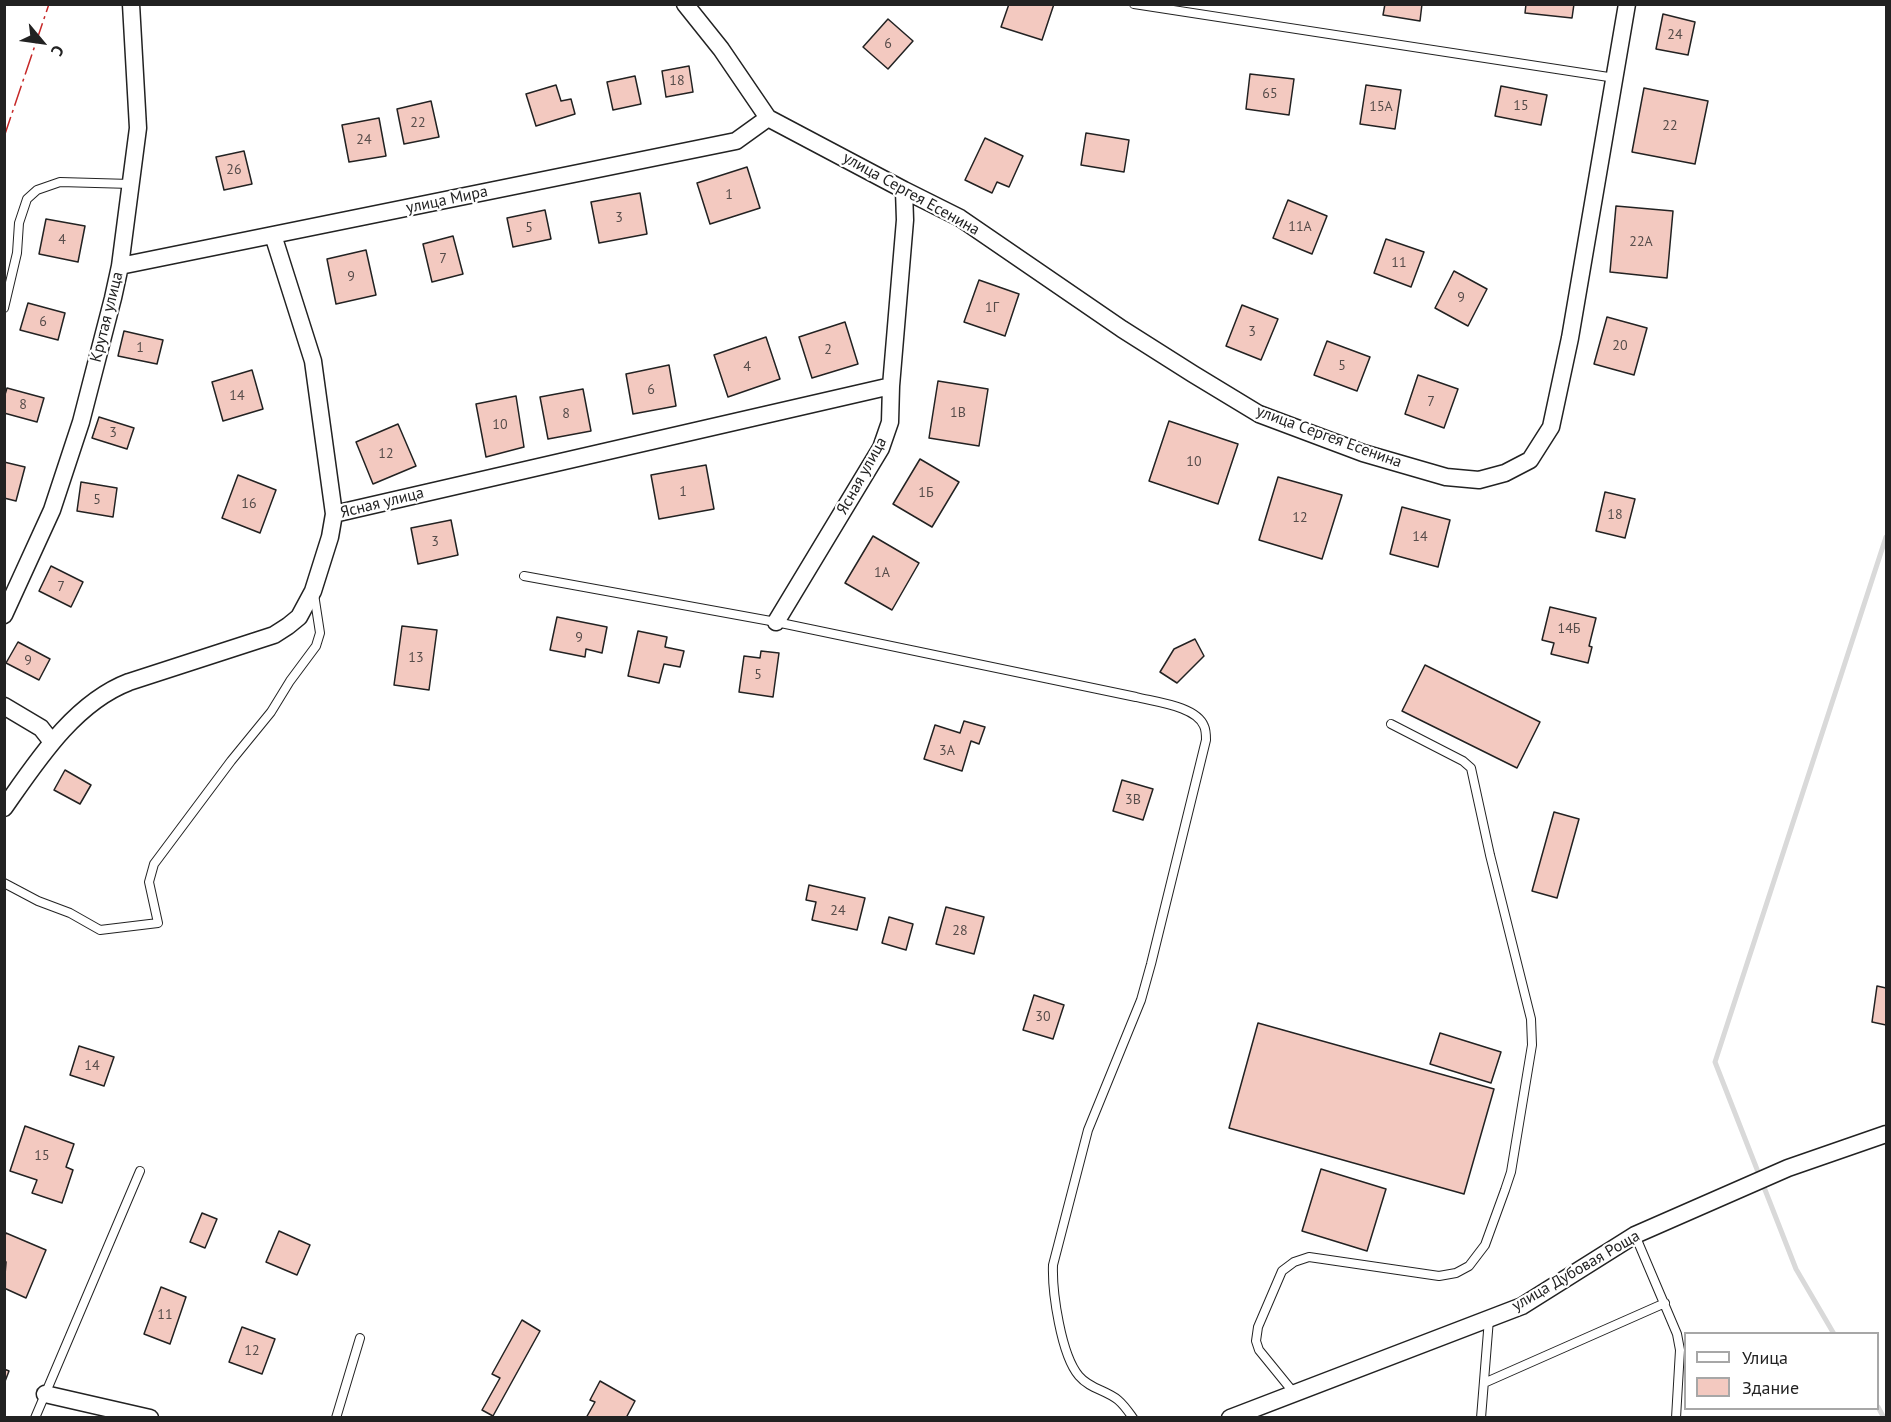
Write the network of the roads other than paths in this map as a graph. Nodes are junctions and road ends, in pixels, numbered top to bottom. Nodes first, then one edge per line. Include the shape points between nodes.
1 (131, 4) edge
2 (685, 4) edge
3 (1134, 4) edge
4 (1627, 4) edge
5 (1615, 78) junction
6 (768, 118) junction
7 (130, 184) junction
8 (904, 190) junction
9 (273, 235) junction
10 (120, 266) junction
11 (4, 308) edge
12 (891, 386) junction
13 (334, 514) junction
14 (524, 576) dead end
15 (313, 591) junction
16 (4, 615) edge
17 (776, 622) junction
18 (4, 706) edge
19 (1391, 724) dead end
20 (52, 742) junction
21 (4, 808) edge
22 (4, 883) edge
23 (1887, 1134) edge
24 (140, 1171) dead end
25 (1635, 1235) junction
26 (1665, 1304) junction
27 (1489, 1318) junction
28 (360, 1338) dead end
29 (1484, 1383) junction
30 (1294, 1393) junction
31 (45, 1394) junction
32 (35, 1418) edge
33 (150, 1418) edge
34 (336, 1418) edge
35 (1132, 1418) edge
36 (1230, 1418) edge
37 (1481, 1418) edge
38 (1676, 1418) edge

1 - 7 street, Крутая улица via 138,128
2 - 6 street, улица Сергея Есенина
3 - 5 lane
4 - 5 street, улица Сергея Есенина
5 - 8 street, улица Сергея Есенина via 1551,427 1530,460 1479,480 1446,477 1374,456 1259,414 1122,329 960,218
6 - 8 street, улица Сергея Есенина
6 - 9 street, улица Мира via 736,141
7 - 10 street, Крутая улица
7 - 11 lane via 60,182 27,198
8 - 12 street, Ясная улица
9 - 10 street, улица Мира
9 - 13 street via 313,361
10 - 16 street, Крутая улица via 81,422 52,510
12 - 13 street, Ясная улица
12 - 17 street, Ясная улица via 890,422 881,448
13 - 15 street, Ясная улица
14 - 17 lane
15 - 20 street, Ясная улица via 298,617 274,635 116,687 87,707
15 - 22 lane via 320,633 316,646 271,712 154,864 149,882 158,923 100,930
17 - 35 lane via 1179,708 1200,720 1204,727 1206,740 1141,1000 1088,1131 1053,1265 1052,1286 1067,1355 1079,1376 1116,1398
18 - 20 street via 41,728
19 - 30 lane via 1471,768 1531,1019 1532,1045 1511,1172 1485,1245 1469,1266 1440,1276 1309,1257 1282,1271 1256,1341
20 - 21 street, Ясная улица
23 - 25 street, улица Дубовая Роща via 1788,1167
24 - 31 lane
25 - 26 lane
25 - 27 street, улица Дубовая Роща via 1522,1306
26 - 29 lane
26 - 38 lane via 1680,1350
27 - 29 lane
27 - 30 street, улица Дубовая Роща
28 - 34 lane
29 - 37 lane
30 - 36 street, улица Дубовая Роща
31 - 32 lane
31 - 33 street

